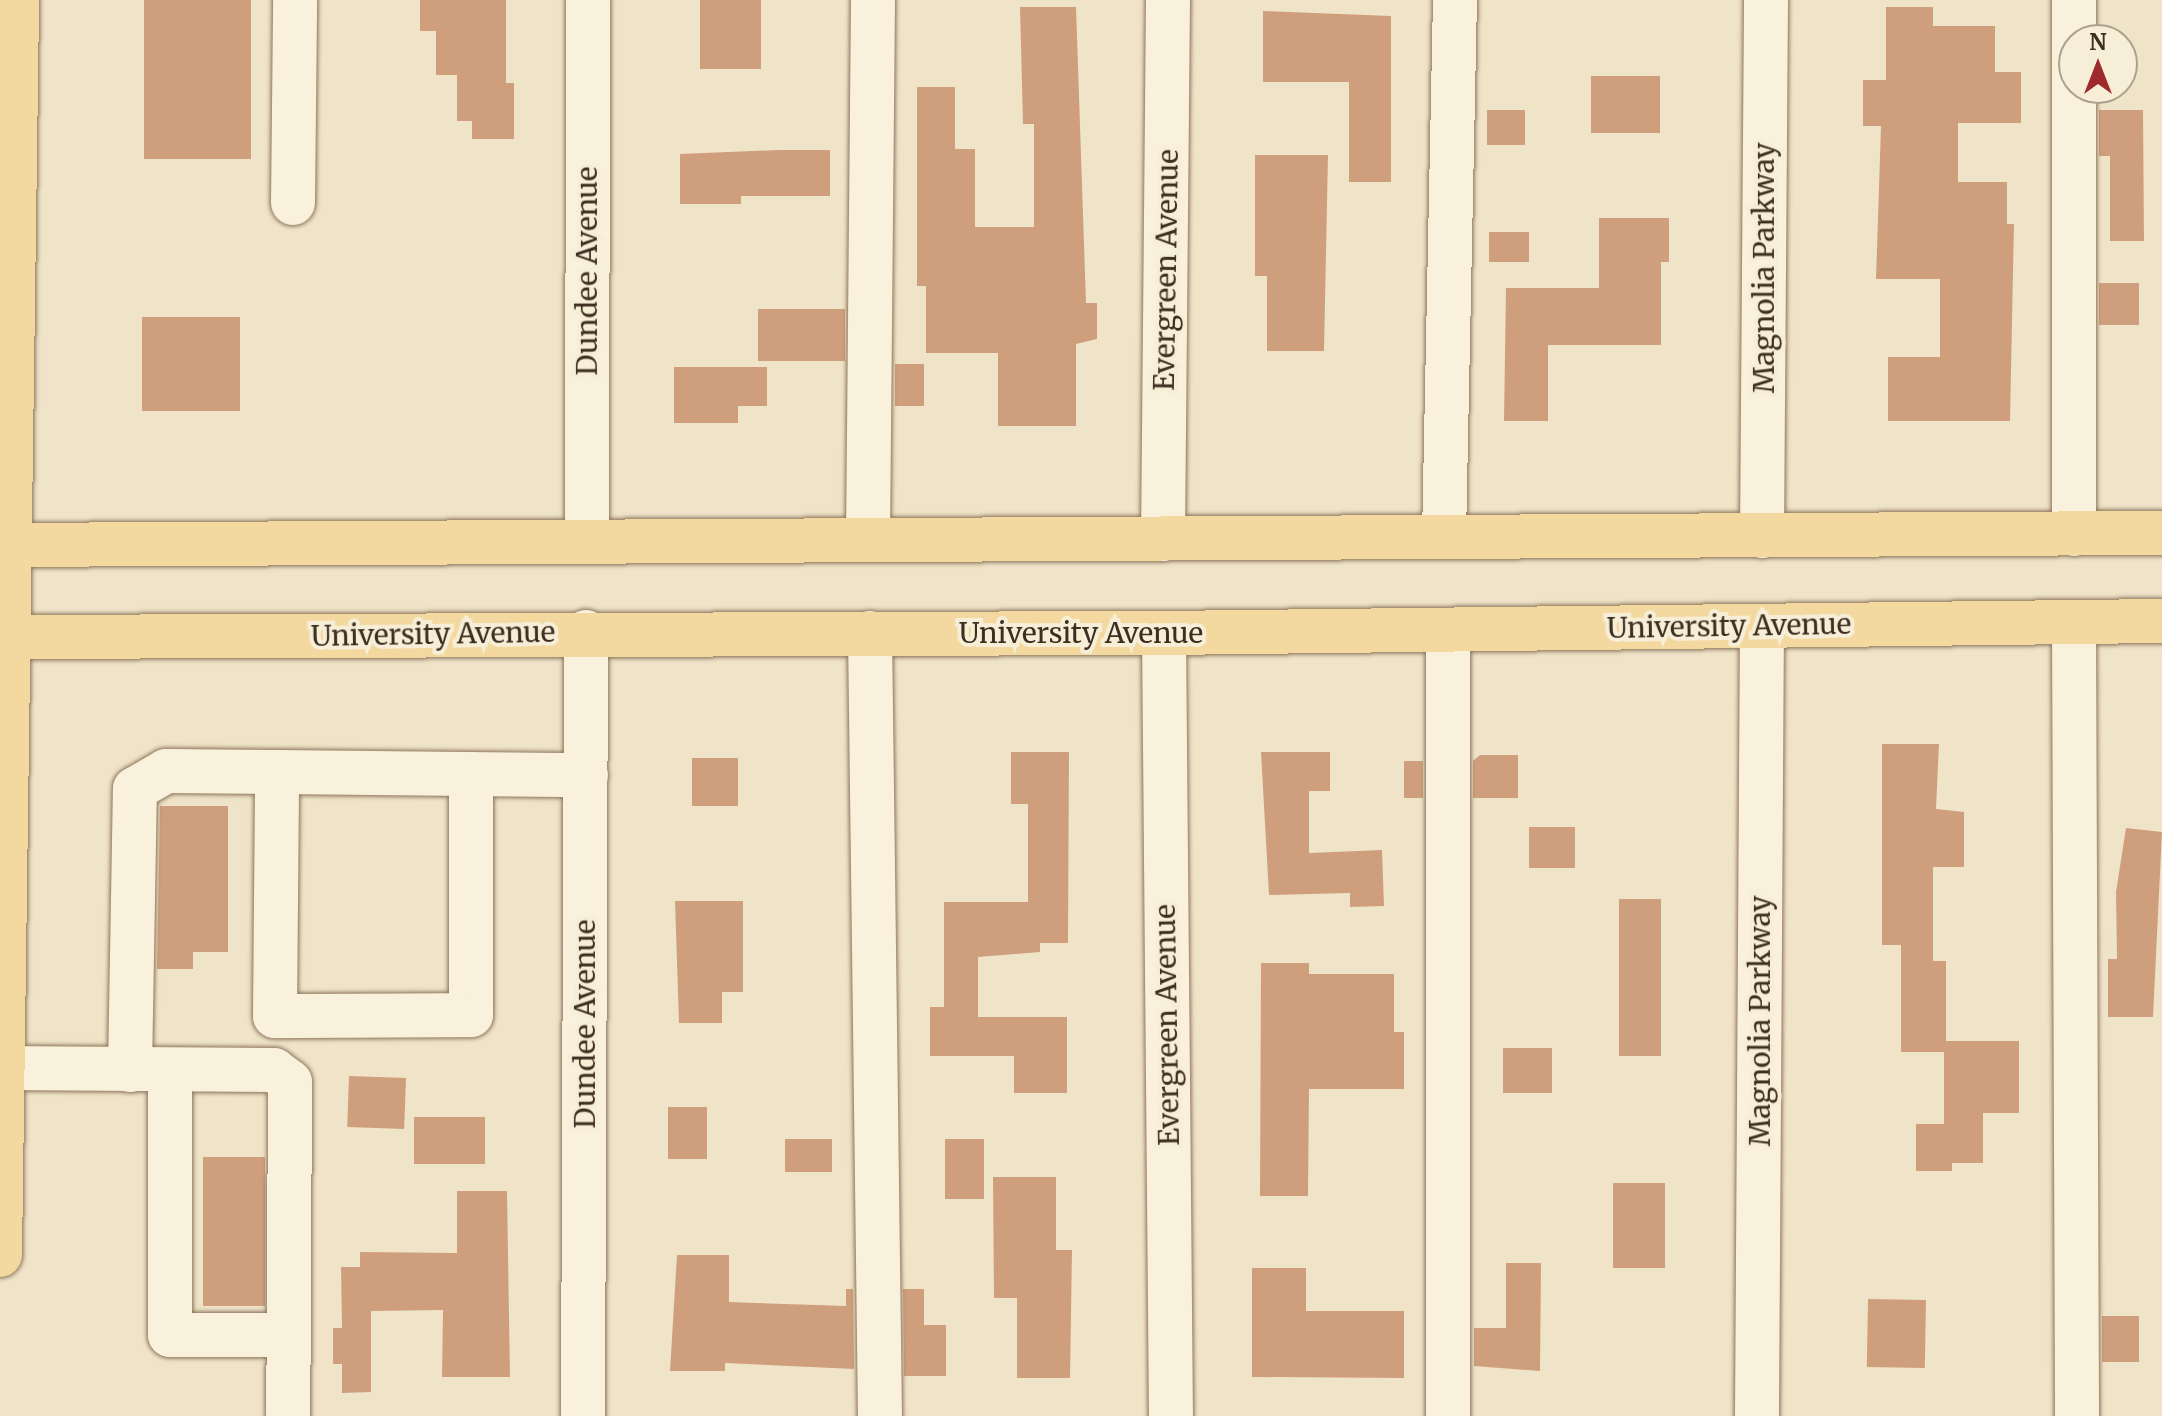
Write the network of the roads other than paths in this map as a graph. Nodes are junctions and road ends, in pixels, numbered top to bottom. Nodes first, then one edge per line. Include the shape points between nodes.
1 (17, 0) edge
2 (295, 0) edge
3 (588, 0) edge
4 (873, 0) edge
5 (1168, 0) edge
6 (1455, 0) edge
7 (1766, 0) edge
8 (2074, 0) edge
9 (8, 162) edge
10 (293, 203) dead end
11 (2162, 533) edge
12 (2074, 534) junction
13 (1762, 536) junction
14 (1444, 537) junction
15 (1163, 539) junction
16 (868, 540) junction
17 (587, 542) junction
18 (4, 545) edge
19 (2162, 621) edge
20 (2074, 622) junction
21 (1762, 626) junction
22 (1448, 630) junction
23 (586, 632) junction
24 (870, 633) junction
25 (1164, 633) junction
26 (4, 637) edge
27 (277, 772) junction
28 (471, 774) junction
29 (586, 775) junction
30 (3, 818) edge
31 (275, 1016) junction
32 (2, 1068) junction
33 (150, 1070) junction
34 (274, 1070) junction
35 (0, 1255) edge
36 (288, 1335) junction
37 (288, 1416) edge
38 (583, 1416) edge
39 (880, 1416) edge
40 (1171, 1416) edge
41 (1448, 1416) edge
42 (1757, 1416) edge
43 (2077, 1416) edge

1 - 9 main road
2 - 10 street
3 - 17 street, Dundee Avenue
4 - 16 street
5 - 15 street, Evergreen Avenue
6 - 14 street
7 - 13 street, Magnolia Parkway
8 - 12 street
9 - 18 main road
11 - 12 main road
12 - 13 main road
13 - 14 main road
14 - 15 main road
15 - 16 main road
16 - 17 main road
17 - 18 main road
18 - 26 main road
19 - 20 main road, University Avenue
20 - 21 main road, University Avenue
20 - 43 street
21 - 22 main road, University Avenue
21 - 42 street, Magnolia Parkway
22 - 25 main road, University Avenue
22 - 41 street
23 - 24 main road, University Avenue
23 - 26 main road, University Avenue
23 - 29 street, Dundee Avenue
24 - 25 main road, University Avenue
24 - 39 street
25 - 40 street, Evergreen Avenue
26 - 30 main road
27 - 28 street
27 - 31 street
27 - 33 street via 166,771 135,789
28 - 29 street
28 - 31 street via 471,1015
29 - 38 street, Dundee Avenue
30 - 32 main road
31 - 34 street
32 - 33 street
32 - 35 main road
33 - 34 street
33 - 36 street via 170,1335
34 - 36 street via 290,1082
36 - 37 street

